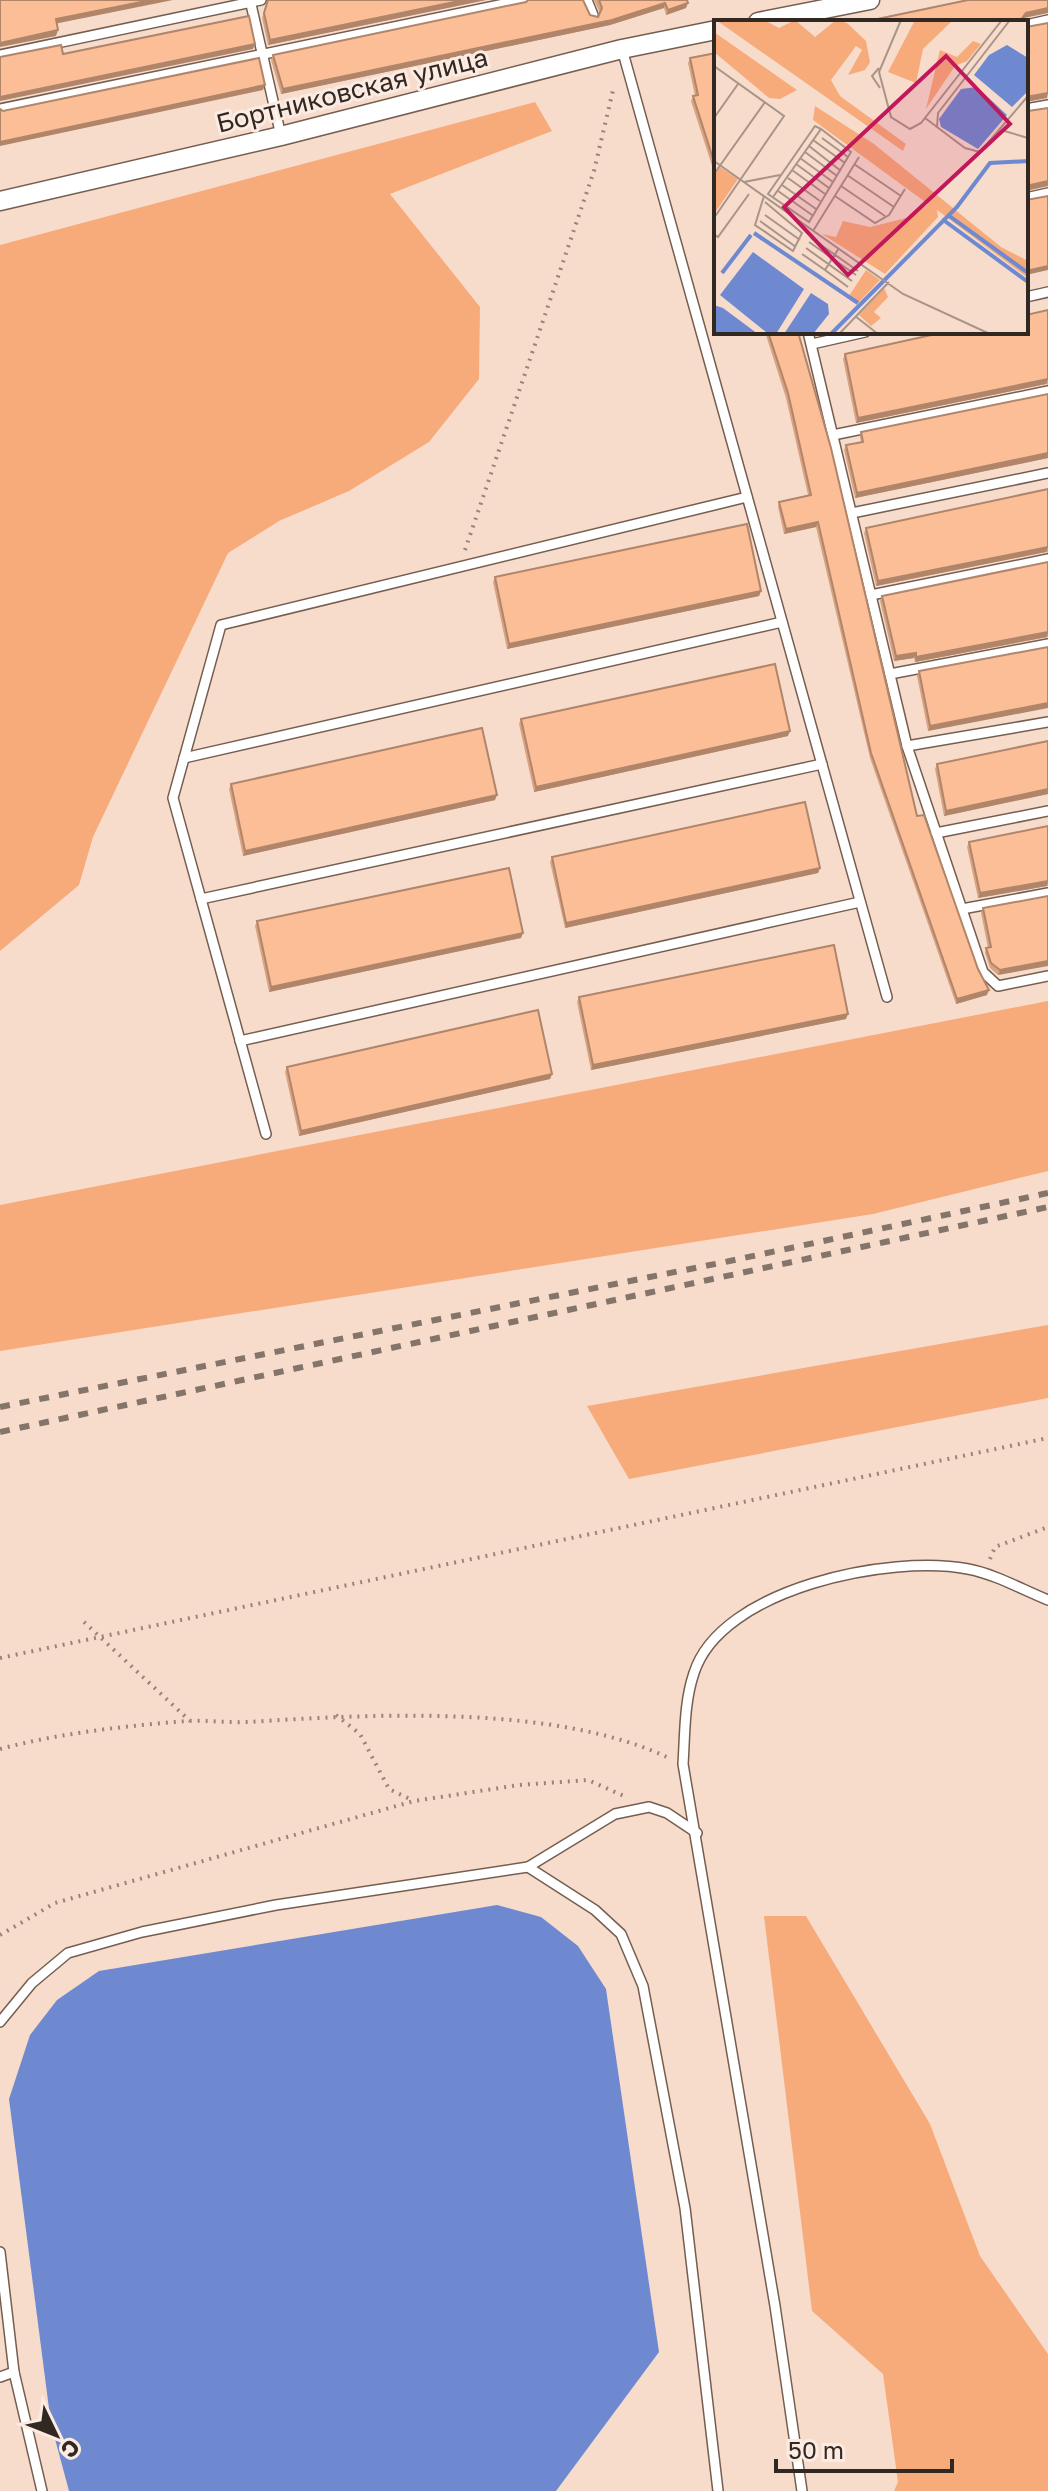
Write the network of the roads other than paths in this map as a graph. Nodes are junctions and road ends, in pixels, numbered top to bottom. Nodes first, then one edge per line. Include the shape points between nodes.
1 (261, 0) edge
2 (523, 0) edge
3 (587, 0) edge
4 (870, 0) edge
5 (250, 1) edge
6 (593, 15) edge
7 (768, 20) edge
8 (1048, 20) edge
9 (1028, 25) edge
10 (714, 30) edge
11 (622, 49) junction
12 (0, 55) edge
13 (262, 55) junction
14 (1048, 105) edge
15 (0, 109) edge
16 (1028, 109) edge
17 (281, 136) junction
18 (1048, 193) edge
19 (1028, 198) edge
20 (0, 201) edge
21 (1048, 292) edge
22 (1028, 297) edge
23 (809, 334) edge
24 (856, 334) edge
25 (812, 344) junction
26 (1048, 391) edge
27 (833, 435) junction
28 (1048, 473) edge
29 (747, 497) junction
30 (852, 513) junction
31 (1048, 559) edge
32 (871, 595) junction
33 (782, 622) junction
34 (1048, 644) edge
35 (890, 674) junction
36 (1048, 722) edge
37 (907, 746) junction
38 (184, 758) junction
39 (822, 764) junction
40 (1048, 811) edge
41 (936, 833) junction
42 (1048, 893) edge
43 (201, 899) junction
44 (860, 902) junction
45 (962, 909) junction
46 (1048, 976) edge
47 (887, 997) dead end
48 (240, 1041) junction
49 (266, 1134) dead end
50 (1048, 1600) edge
51 (697, 1833) junction
52 (528, 1867) junction
53 (0, 2022) edge
54 (0, 2252) edge
55 (14, 2372) junction
56 (0, 2377) edge
57 (42, 2491) edge
58 (718, 2491) edge
59 (802, 2491) edge

1 - 5 lane
2 - 13 lane
3 - 6 lane
4 - 7 street
5 - 12 lane
5 - 13 lane
8 - 9 lane
10 - 11 street, Бортниковская улица
11 - 17 street, Бортниковская улица
11 - 29 lane
13 - 15 lane
13 - 17 lane
14 - 16 lane
17 - 20 street, Бортниковская улица
18 - 19 lane
21 - 22 lane
23 - 25 lane
24 - 25 lane
25 - 27 lane
26 - 27 lane
27 - 30 lane
28 - 30 lane
29 - 33 lane
29 - 38 lane via 221,625
30 - 32 lane
31 - 32 lane
32 - 35 lane
33 - 38 lane
33 - 39 lane
34 - 35 lane
35 - 37 lane
36 - 37 lane
37 - 41 lane
38 - 43 lane via 173,798
39 - 43 lane
39 - 44 lane
40 - 41 lane
41 - 45 lane
42 - 45 lane
43 - 48 lane
44 - 47 lane
44 - 48 lane
45 - 46 lane via 983,972 998,986
48 - 49 lane
50 - 51 lane via 968,1569 908,1566 824,1581 758,1604 718,1635 694,1671 683,1764
51 - 52 lane via 649,1807 615,1814
51 - 59 lane
52 - 53 lane via 276,1905 68,1953 32,1983
52 - 58 lane via 595,1910 621,1934 643,1986 685,2208
54 - 55 lane
55 - 56 lane
55 - 57 lane

